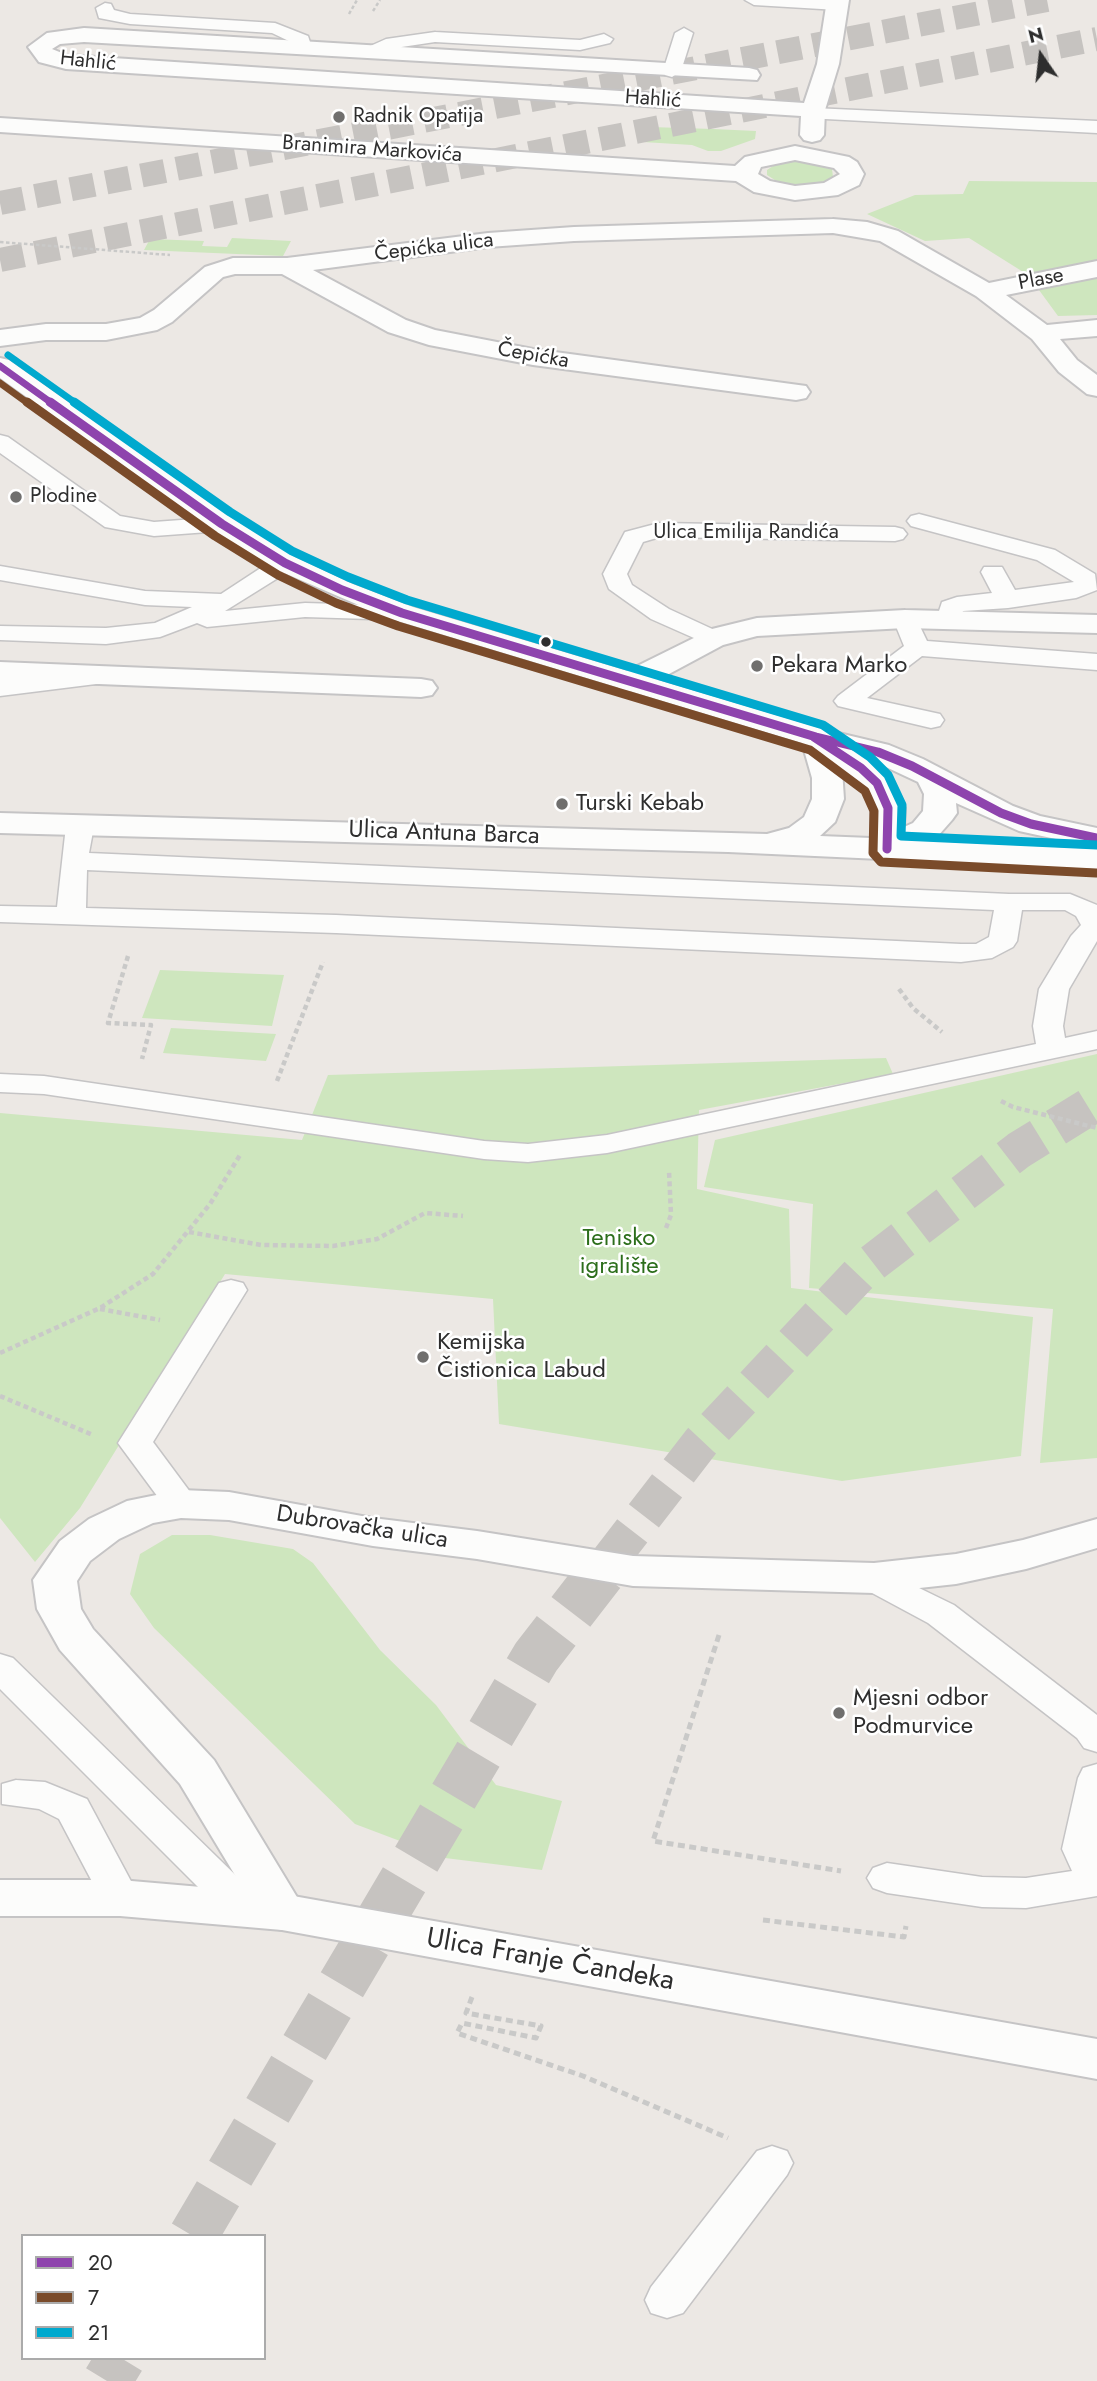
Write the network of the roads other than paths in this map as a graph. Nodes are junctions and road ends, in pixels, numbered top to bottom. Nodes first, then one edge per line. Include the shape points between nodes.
1 (754, 0) edge
2 (838, 3) edge
3 (105, 9) dead end
4 (684, 33) dead end
5 (604, 39) dead end
6 (303, 48) junction
7 (366, 52) junction
8 (493, 60) junction
9 (673, 71) junction
10 (749, 75) dead end
11 (577, 95) junction
12 (813, 112) junction
13 (0, 125) edge
14 (1097, 127) edge
15 (811, 154) junction
16 (745, 174) junction
17 (287, 266) junction
18 (1097, 269) edge
19 (985, 291) junction
20 (1097, 328) edge
21 (1041, 333) junction
22 (0, 338) edge
23 (0, 366) edge
24 (1097, 388) edge
25 (796, 391) dead end
26 (0, 442) edge
27 (919, 521) dead end
28 (222, 524) junction
29 (895, 534) dead end
30 (285, 563) junction
31 (993, 572) dead end
32 (0, 573) edge
33 (0, 586) edge
34 (1007, 601) junction
35 (182, 612) junction
36 (402, 613) junction
37 (905, 619) junction
38 (948, 620) junction
39 (1097, 624) edge
40 (0, 633) edge
41 (712, 638) junction
42 (917, 648) junction
43 (1097, 662) edge
44 (0, 671) edge
45 (95, 678) junction
46 (630, 681) junction
47 (0, 688) edge
48 (421, 688) dead end
49 (931, 720) dead end
50 (816, 737) junction
51 (932, 778) junction
52 (0, 823) edge
53 (80, 826) junction
54 (1097, 838) edge
55 (769, 844) junction
56 (887, 849) junction
57 (1097, 859) edge
58 (74, 861) junction
59 (1009, 902) junction
60 (0, 914) edge
61 (71, 916) junction
62 (1097, 1040) edge
63 (1052, 1049) junction
64 (0, 1083) edge
65 (231, 1290) dead end
66 (181, 1504) junction
67 (1097, 1533) edge
68 (874, 1578) junction
69 (0, 1667) edge
70 (1097, 1739) edge
71 (1097, 1778) edge
72 (16, 1794) dead end
73 (887, 1878) road end
74 (1097, 1881) edge
75 (0, 1898) edge
76 (120, 1898) junction
77 (264, 1910) junction
78 (1083, 2051) edge
79 (772, 2163) road end
80 (667, 2300) dead end

1 - 2 lane
2 - 12 street via 828,64
3 - 6 lane via 105,14 120,18 275,28 302,40
4 - 9 lane
5 - 7 lane via 580,45 435,37
6 - 7 street, Hahlić
6 - 11 street, Hahlić via 84,35 55,38 39,47 47,57 66,62
7 - 8 street, Hahlić
8 - 9 street, Hahlić
8 - 11 street via 555,81
9 - 10 street, Hahlić
11 - 12 street, Hahlić
12 - 14 lane, Hahlić
12 - 15 street
13 - 16 street, Branimira Markovića
15 - 16 street via 764,157 746,167
15 - 16 street via 849,167 850,180 829,190 796,193 763,187
17 - 19 street, Čepićka ulica via 488,240 833,226 889,236
17 - 22 street, Čepićka ulica via 222,268 163,316 131,329
17 - 25 street, Čepićka via 397,326 429,337 533,358
18 - 19 street, Plase
19 - 21 street
20 - 21 street
21 - 24 street via 1068,366
23 - 28 street
26 - 28 lane via 113,522 154,529
27 - 34 lane via 1046,555 1086,579 1086,587 1076,591
28 - 30 street
29 - 41 lane, Ulica Emilija Randića via 659,530 633,537 615,574 621,589 660,614
30 - 35 lane via 227,601
30 - 36 street
31 - 34 lane
32 - 35 lane via 145,598
33 - 35 lane via 135,614 167,609
34 - 38 lane via 957,604 951,607
35 - 36 lane
35 - 40 lane via 141,634
36 - 46 street
37 - 38 street
37 - 41 street via 783,625
37 - 42 lane
38 - 39 street
41 - 46 street
42 - 43 lane
42 - 49 lane via 847,701
44 - 45 street
45 - 47 lane
45 - 48 street
46 - 50 street
50 - 51 street via 878,752
50 - 55 street via 828,778 828,799 820,819 801,835
50 - 56 street via 877,783 888,808
51 - 54 street via 1031,824
51 - 56 street via 940,794 940,813 925,830
52 - 53 street, Ulica Antuna Barca
53 - 55 street, Ulica Antuna Barca
53 - 58 lane
55 - 56 street, Ulica Antuna Barca
56 - 57 street, Ulica Antuna Barca
58 - 59 lane
58 - 61 lane
59 - 61 lane via 1003,941 982,952 961,953
59 - 63 lane via 1070,902 1094,919 1095,928 1085,936 1054,989 1048,1026
60 - 61 lane
62 - 63 lane
63 - 64 lane via 644,1137 559,1151 484,1150 131,1097
65 - 66 lane via 135,1443
66 - 68 street, Dubrovačka ulica via 229,1506 633,1571
66 - 77 street, Dubrovačka ulica via 142,1511 104,1529 75,1550 55,1580 59,1609 76,1639 197,1772
67 - 68 street, Dubrovačka ulica via 956,1569
68 - 70 lane via 941,1614
69 - 77 lane
71 - 74 lane via 1082,1849
72 - 76 lane via 46,1796 74,1810
73 - 74 lane via 982,1892 1026,1893
75 - 76 street, Ulica Franje Čandeka
76 - 77 street, Ulica Franje Čandeka
77 - 78 street, Ulica Franje Čandeka
79 - 80 lane

